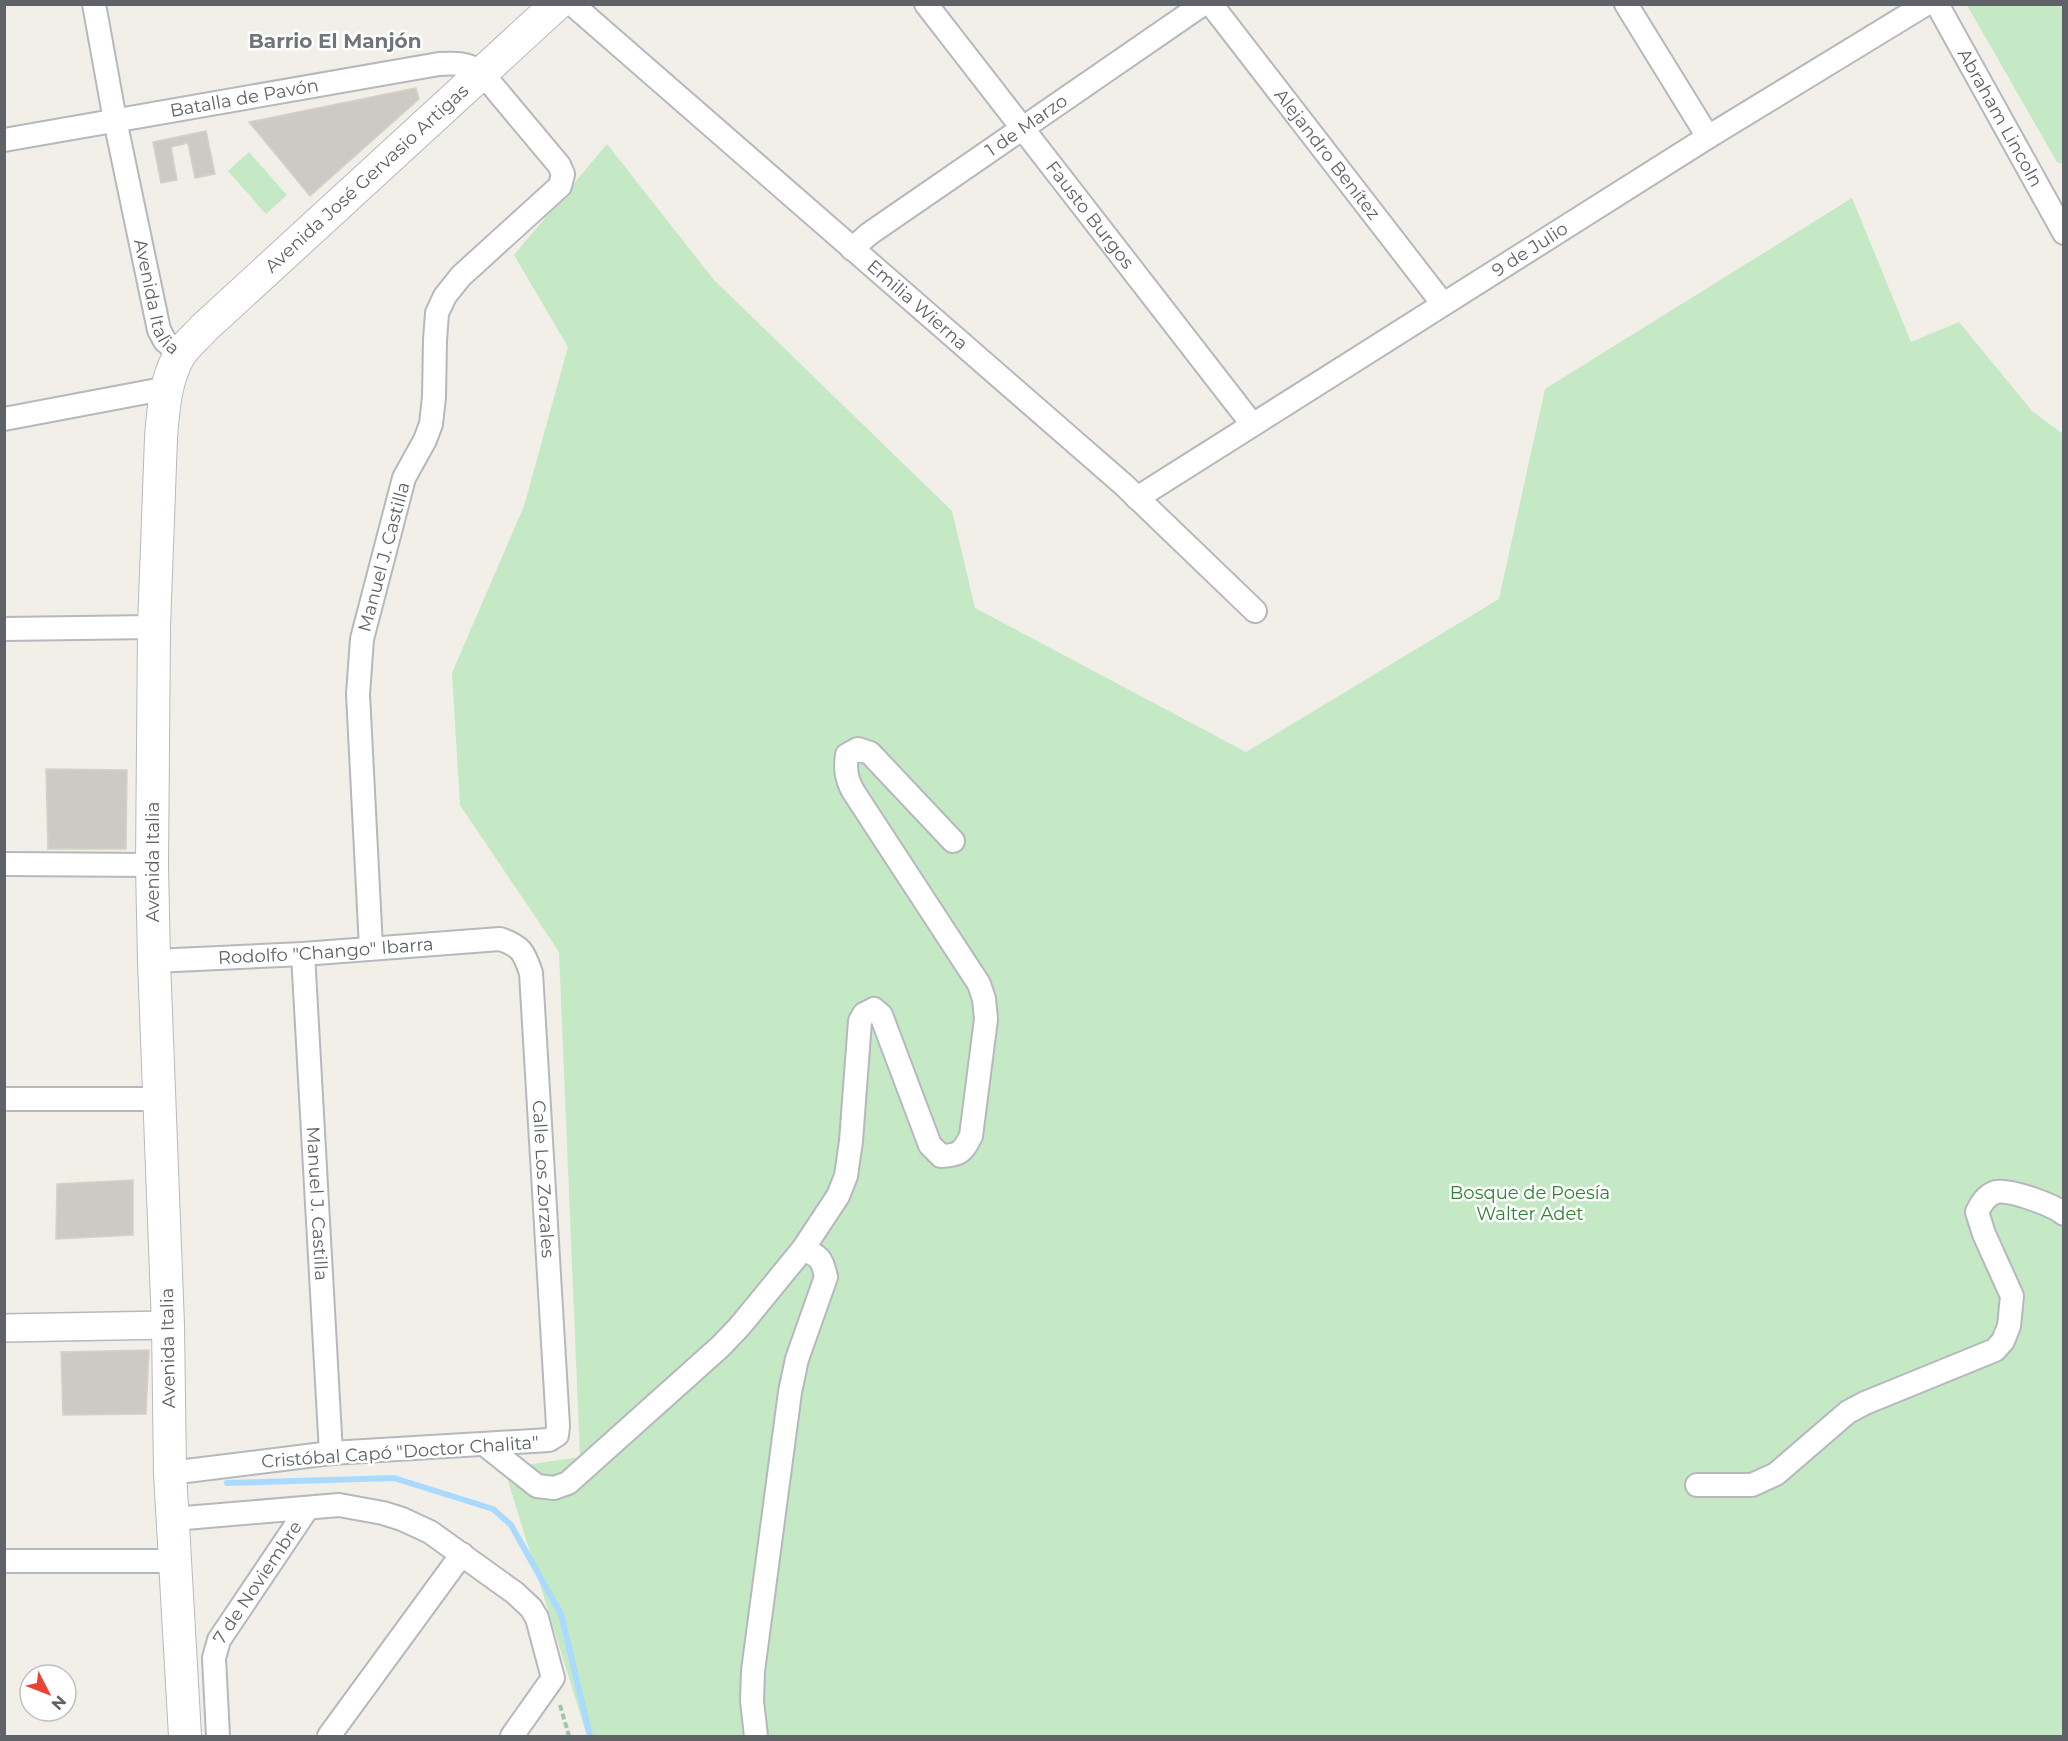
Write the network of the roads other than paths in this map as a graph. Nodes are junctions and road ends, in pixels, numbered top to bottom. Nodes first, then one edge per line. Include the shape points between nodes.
1 (94, 4) edge
2 (926, 4) edge
3 (1203, 4) edge
4 (1211, 4) edge
5 (1626, 4) edge
6 (1926, 4) edge
7 (1937, 4) edge
8 (556, 6) edge
9 (482, 73) junction
10 (115, 120) junction
11 (1021, 128) junction
12 (1708, 137) junction
13 (4, 140) edge
14 (2064, 233) edge
15 (852, 249) junction
16 (1443, 304) junction
17 (180, 354) junction
18 (168, 387) junction
19 (4, 419) edge
20 (1252, 424) junction
21 (1137, 498) junction
22 (1255, 611) dead end
23 (154, 627) junction
24 (4, 629) edge
25 (953, 842) dead end
26 (4, 864) edge
27 (152, 866) junction
28 (500, 939) joint
29 (371, 948) junction
30 (303, 954) junction
31 (154, 961) junction
32 (4, 1099) edge
33 (160, 1099) junction
34 (2064, 1214) edge
35 (803, 1249) junction
36 (168, 1325) junction
37 (4, 1328) edge
38 (557, 1434) joint
39 (484, 1444) junction
40 (331, 1453) junction
41 (170, 1473) junction
42 (1697, 1485) dead end
43 (307, 1509) junction
44 (173, 1520) junction
45 (462, 1554) junction
46 (4, 1561) edge
47 (176, 1561) junction
48 (178, 1735) edge
49 (218, 1737) edge
50 (329, 1737) edge
51 (512, 1737) edge
52 (756, 1737) edge

1 - 10 street, Avenida Italia
2 - 11 street, Fausto Burgos
3 - 11 street, 1 de Marzo
4 - 16 street, Alejandro Benítez
5 - 12 street
6 - 12 street, 9 de Julio
7 - 14 street, Abraham Lincoln
8 - 9 main road, Avenida José Gervasio Artigas
8 - 15 street, Emilia Wierna
9 - 10 street, Batalla de Pavón via 457,63 439,64
9 - 17 main road, Avenida José Gervasio Artigas
9 - 29 street, Manuel J. Castilla via 563,174 560,186 461,276 437,313 431,424 404,478 362,639 358,694
10 - 13 street, Batalla de Pavón
10 - 17 street, Avenida Italia via 159,330
11 - 15 street, 1 de Marzo
11 - 20 street, Fausto Burgos
12 - 16 street, 9 de Julio
15 - 21 street, Emilia Wierna
16 - 20 street, 9 de Julio
17 - 18 main road, Avenida Italia
18 - 19 street
18 - 23 main road, Avenida Italia via 161,438
20 - 21 street, 9 de Julio
21 - 22 street, Emilia Wierna
23 - 24 street
23 - 27 main road, Avenida Italia
25 - 35 street via 870,753 858,749 847,755 845,769 850,785 979,984 986,1019 971,1136 964,1150 941,1156 930,1144 881,1015 874,1009 864,1014 860,1021 846,1176 838,1196
26 - 27 street
27 - 31 main road, Avenida Italia
28 - 29 street, Rodolfo "Chango" Ibarra
28 - 38 street, Calle Los Zorzales via 523,951 531,973
29 - 30 street, Rodolfo "Chango" Ibarra
30 - 31 street, Rodolfo "Chango" Ibarra
30 - 40 street, Manuel J. Castilla
31 - 33 main road, Avenida Italia
32 - 33 street
33 - 36 main road, Avenida Italia
34 - 42 street via 2025,1196 1996,1192 1983,1200 1977,1212 2012,1296 2009,1326 1995,1350 1848,1412 1776,1474 1752,1485
35 - 39 street via 721,1346 568,1484 554,1488 537,1486
35 - 52 street via 819,1256 826,1277 797,1359 790,1392 753,1671
36 - 37 street
36 - 41 main road, Avenida Italia
38 - 39 street, Cristóbal Capó "Doctor Chalita" via 549,1440
39 - 40 street, Cristóbal Capó "Doctor Chalita"
40 - 41 street, Cristóbal Capó "Doctor Chalita"
41 - 44 main road, Avenida Italia
43 - 44 street
43 - 45 street via 339,1505 383,1513 429,1532
43 - 49 street, 7 de Noviembre via 219,1640 214,1658
44 - 47 main road, Avenida Italia
45 - 50 street
45 - 51 street via 515,1593 537,1618 553,1678
46 - 47 street
47 - 48 main road, Avenida Italia

